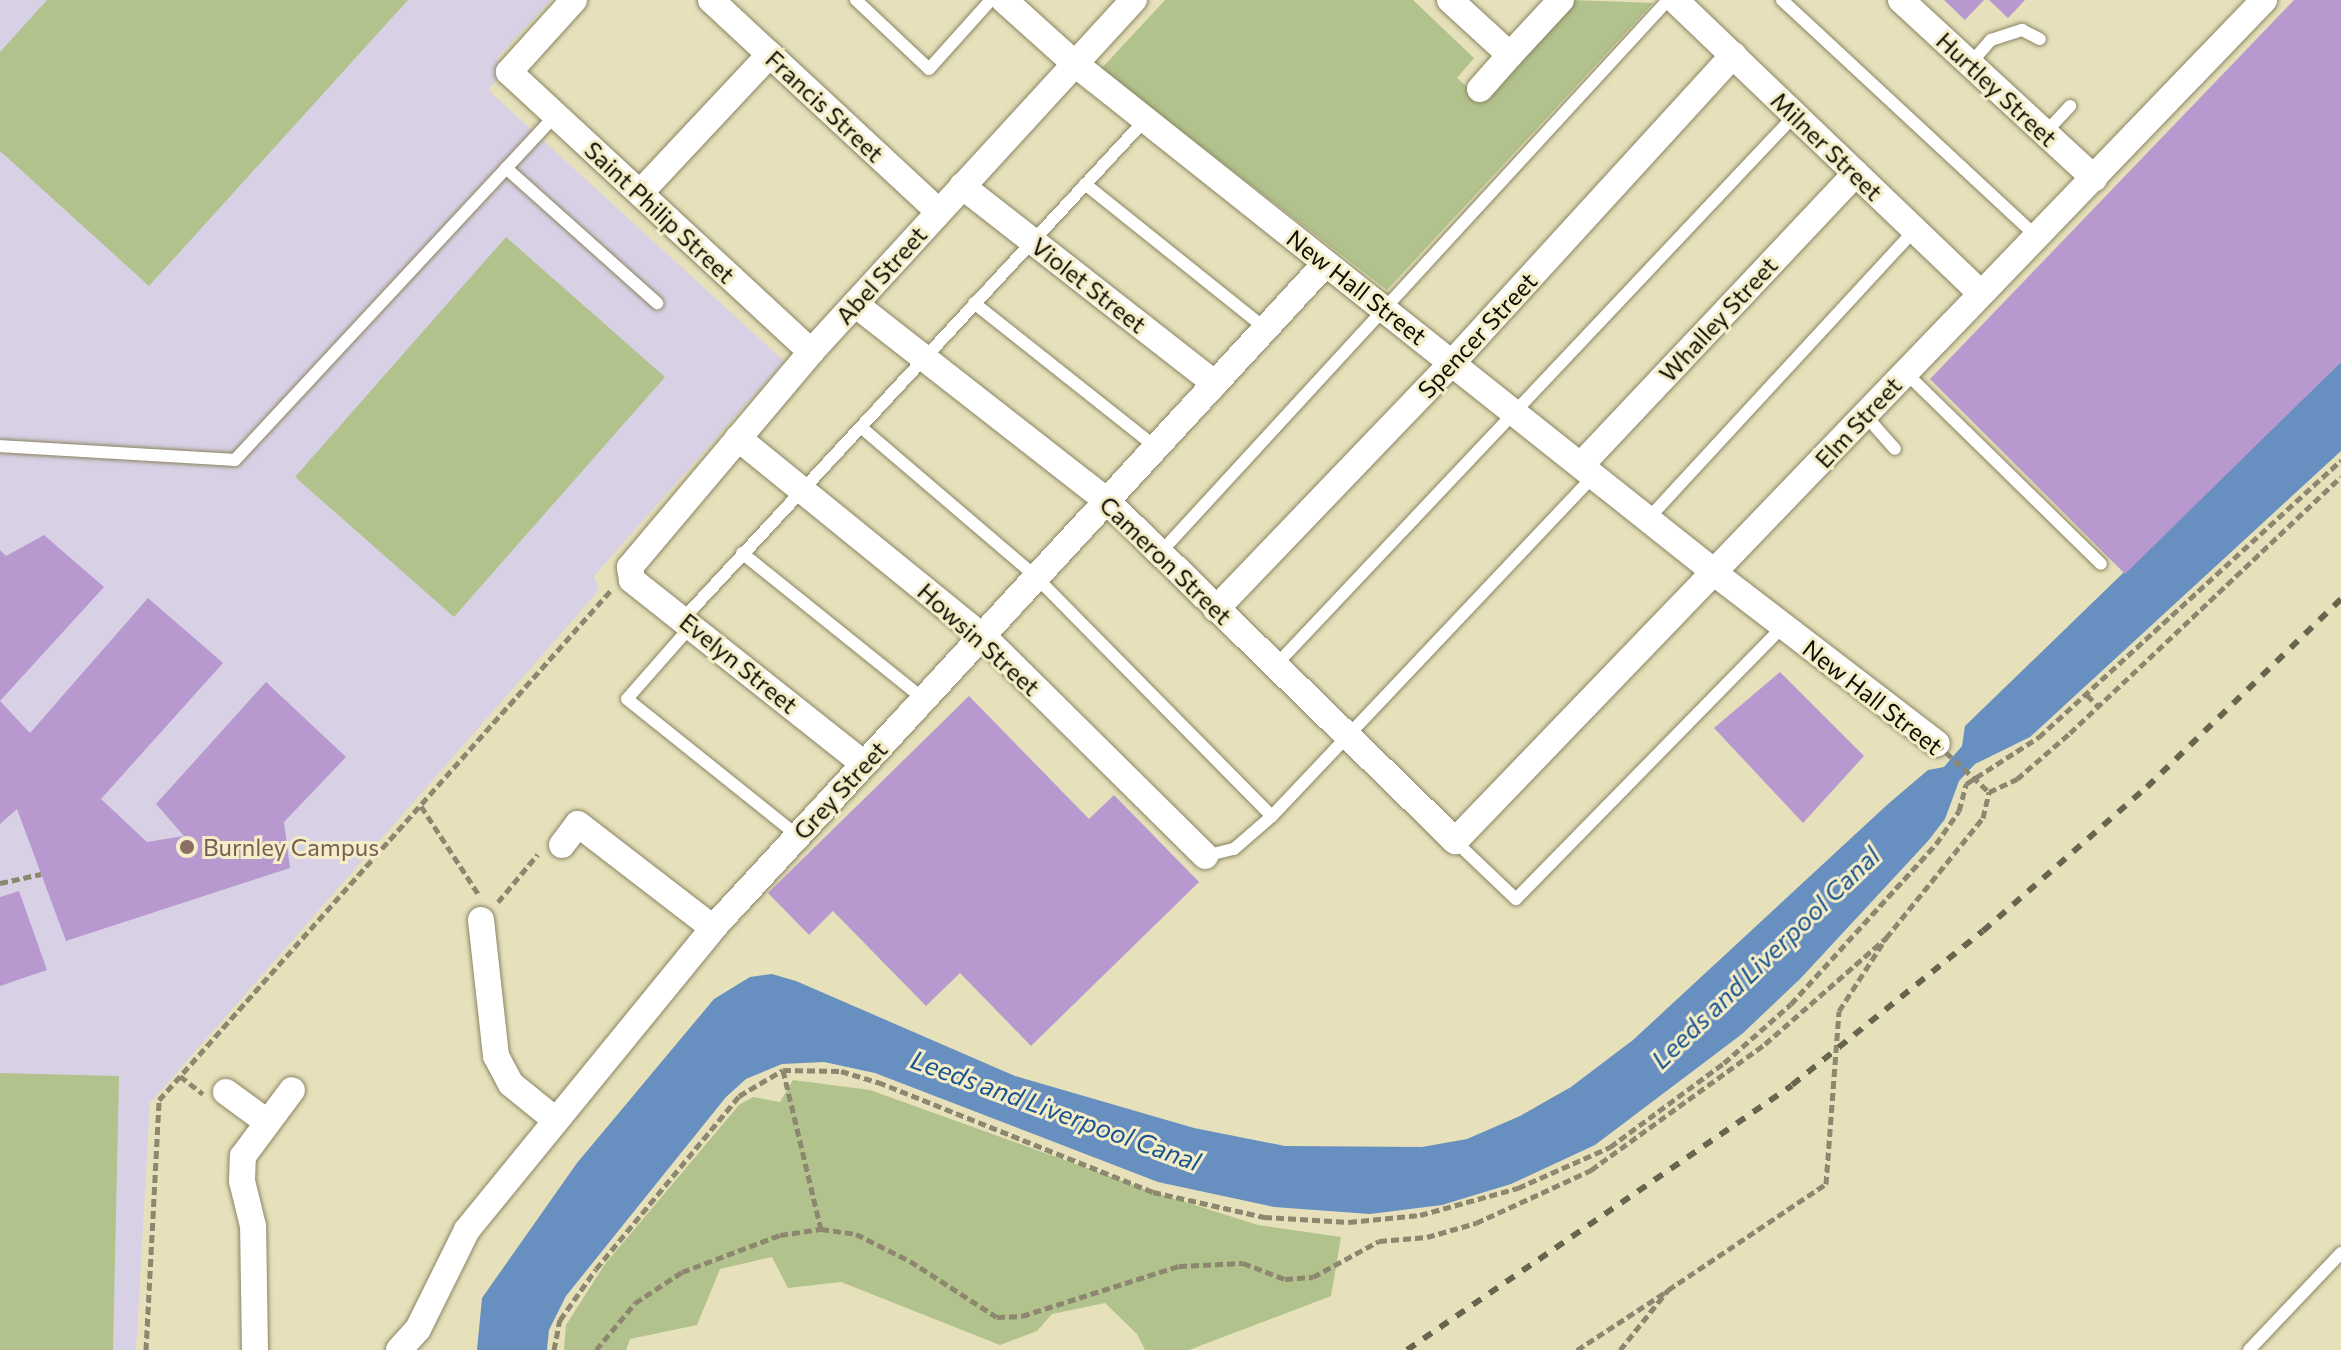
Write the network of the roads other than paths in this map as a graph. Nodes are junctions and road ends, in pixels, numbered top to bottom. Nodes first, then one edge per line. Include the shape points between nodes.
1 (574, 0) edge
2 (711, 0) edge
3 (856, 0) edge
4 (991, 0) edge
5 (1134, 0) edge
6 (1450, 0) edge
7 (1561, 0) edge
8 (1668, 0) edge
9 (1675, 0) edge
10 (1782, 0) edge
11 (1901, 0) edge
12 (2264, 0) edge
13 (1017, 4) edge
14 (2040, 39) dead end
15 (770, 54) junction
16 (1510, 55) junction
17 (1733, 55) junction
18 (1074, 63) junction
19 (1970, 64) junction
20 (1480, 89) dead end
21 (2070, 106) dead end
22 (556, 115) junction
23 (1795, 115) junction
24 (1145, 120) junction
25 (2045, 133) junction
26 (506, 168) junction
27 (1856, 173) junction
28 (2094, 178) junction
29 (1085, 184) junction
30 (962, 186) junction
31 (640, 193) junction
32 (939, 212) junction
33 (1915, 230) junction
34 (2036, 236) junction
35 (1033, 240) junction
36 (1325, 264) junction
37 (1979, 292) junction
38 (657, 303) dead end
39 (974, 303) junction
40 (855, 304) junction
41 (1385, 309) junction
42 (1265, 328) junction
43 (811, 352) junction
44 (924, 358) junction
45 (1453, 362) junction
46 (1905, 372) junction
47 (1215, 384) junction
48 (1517, 414) junction
49 (1865, 415) junction
50 (862, 428) junction
51 (738, 438) junction
52 (0, 446) edge
53 (1157, 448) junction
54 (1895, 449) dead end
55 (1587, 470) junction
56 (801, 489) junction
57 (1107, 501) junction
58 (1648, 519) junction
59 (742, 553) junction
60 (1160, 553) junction
61 (2101, 564) dead end
62 (633, 566) joint
63 (1715, 573) junction
64 (1035, 576) junction
65 (1216, 609) junction
66 (688, 622) junction
67 (1782, 627) junction
68 (982, 637) junction
69 (1275, 666) junction
70 (925, 700) junction
71 (1346, 736) junction
72 (1937, 744) road end
73 (864, 764) junction
74 (1272, 816) junction
75 (798, 836) junction
76 (1455, 841) junction
77 (562, 845) road end
78 (1205, 856) joint
79 (481, 920) road end
80 (713, 928) junction
81 (292, 1090) dead end
82 (226, 1092) dead end
83 (554, 1119) junction
84 (267, 1122) junction
85 (2341, 1253) edge
86 (255, 1350) edge
87 (399, 1350) edge
88 (2249, 1350) edge

1 - 22 street, Saint Philip Street via 509,72
2 - 15 street, Francis Street
3 - 4 lane via 929,69
5 - 18 street, Abel Street
6 - 16 street
7 - 16 street
8 - 41 lane
9 - 17 street, Milner Street
10 - 34 lane
11 - 19 street, Hurtley Street
12 - 28 street, Elm Street
13 - 18 street, New Hall Street
14 - 19 lane via 2022,30 1991,40
15 - 31 street
15 - 32 street, Francis Street
16 - 20 street
17 - 23 street, Milner Street
17 - 45 street, Spencer Street
18 - 24 street, New Hall Street
18 - 30 street, Abel Street
19 - 25 street, Hurtley Street
21 - 25 lane
22 - 26 lane
22 - 31 street, Saint Philip Street
23 - 27 street, Milner Street
23 - 48 lane
24 - 29 lane
24 - 36 street, New Hall Street
25 - 28 street, Hurtley Street
26 - 38 lane
26 - 52 lane via 235,460
27 - 33 street, Milner Street
27 - 55 street, Whalley Street
28 - 34 street, Elm Street
29 - 35 lane
29 - 42 lane
30 - 32 street, Abel Street
30 - 35 street, Violet Street
31 - 43 street, Saint Philip Street
32 - 40 street, Abel Street
33 - 37 street, Milner Street
33 - 58 lane
34 - 37 street, Elm Street
35 - 39 lane
35 - 47 street, Violet Street
36 - 41 street, New Hall Street
36 - 42 street, Grey Street
37 - 46 street, Elm Street
39 - 44 lane
39 - 53 lane
40 - 43 street, Abel Street
40 - 44 street, Cameron Street
41 - 45 street, New Hall Street
41 - 60 lane
42 - 47 street, Grey Street
43 - 51 street, Abel Street
44 - 50 lane
44 - 57 street, Cameron Street
45 - 48 street, New Hall Street
45 - 65 street, Spencer Street
46 - 49 street, Elm Street
46 - 61 lane
47 - 53 street, Grey Street
48 - 55 street, New Hall Street
48 - 69 lane
49 - 54 lane
49 - 63 street, Elm Street
50 - 56 lane
50 - 64 lane
51 - 56 street, Howsin Street
51 - 62 street, Abel Street
53 - 57 street, Grey Street
55 - 58 street, New Hall Street
55 - 71 lane
56 - 59 lane
56 - 68 street, Howsin Street
57 - 60 street, Cameron Street
57 - 64 street, Grey Street
58 - 63 street, New Hall Street
59 - 66 lane
59 - 70 lane
60 - 65 street, Cameron Street
62 - 66 street, Evelyn Street
63 - 67 street, New Hall Street
63 - 76 street, Elm Street
64 - 68 street, Grey Street
64 - 74 lane
65 - 69 street, Cameron Street
66 - 73 street, Evelyn Street
66 - 75 lane via 627,699
67 - 72 street, New Hall Street
67 - 76 lane via 1516,899
68 - 70 street, Grey Street
68 - 78 street, Howsin Street
69 - 71 street, Cameron Street
70 - 73 street, Grey Street
71 - 74 lane
71 - 76 street, Cameron Street
73 - 75 street, Grey Street
74 - 78 lane via 1234,849
75 - 80 street, Grey Street
77 - 80 street via 578,824
79 - 83 street via 496,1056 511,1084
80 - 83 street, Grey Street
81 - 84 street
82 - 84 street
83 - 87 street, Grey Street via 467,1230 418,1329
84 - 86 street via 243,1156 242,1181 253,1226
85 - 88 lane

